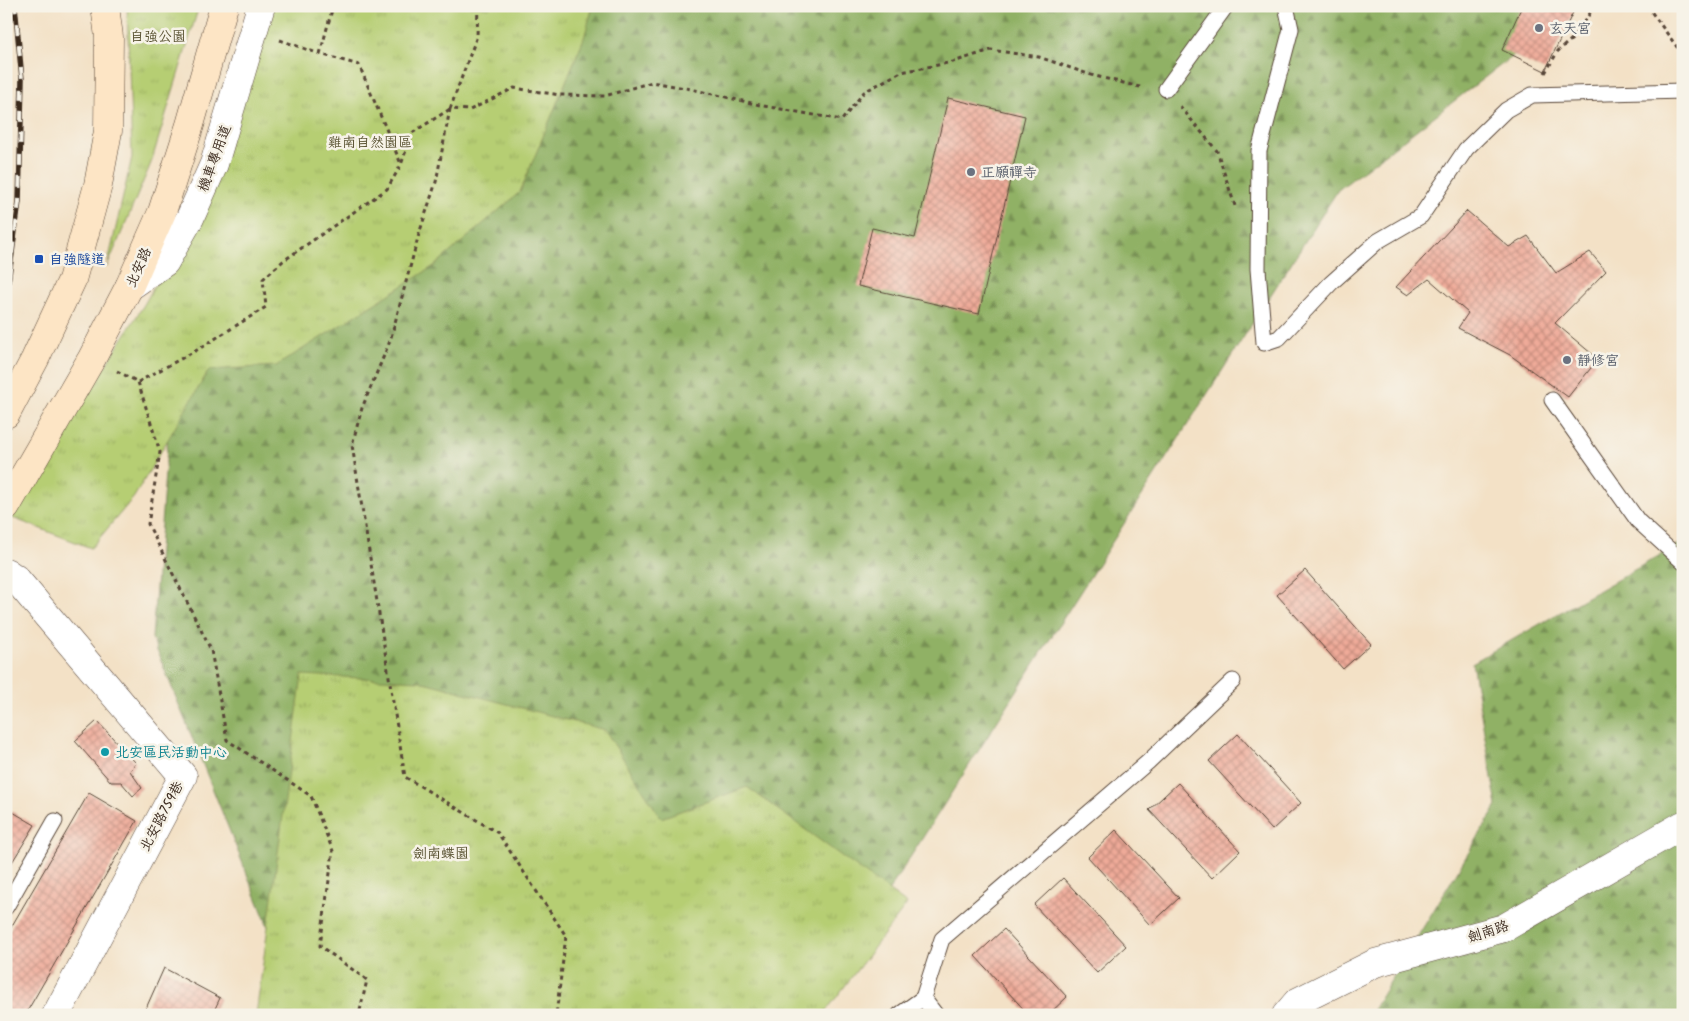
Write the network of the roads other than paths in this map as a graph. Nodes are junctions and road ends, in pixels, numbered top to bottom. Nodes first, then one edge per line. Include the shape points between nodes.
1 (105, 6) edge
2 (224, 6) edge
3 (1226, 6) edge
4 (1286, 6) edge
5 (257, 18) edge
6 (1166, 89) road end
7 (1683, 91) edge
8 (129, 287) junction
9 (1552, 400) dead end
10 (6, 414) edge
11 (6, 507) edge
12 (1683, 562) edge
13 (6, 572) edge
14 (1233, 681) dead end
15 (55, 821) dead end
16 (1683, 825) edge
17 (6, 907) edge
18 (923, 998) junction
19 (56, 1015) edge
20 (899, 1015) edge
21 (936, 1015) edge
22 (1286, 1015) edge

1 - 10 main road via 109,37 108,131 98,185 72,280 36,359
2 - 8 main road, 北安路 via 162,212
3 - 6 lane
4 - 7 lane via 1291,29 1259,151 1258,268 1264,343 1279,338 1331,283 1378,241 1422,216 1466,149 1506,110 1532,95
5 - 8 street, 機車專用道 via 214,164 190,218 164,262
8 - 11 main road, 北安路
9 - 12 lane via 1638,521
13 - 19 street, 北安路759巷 via 16,579 183,776
14 - 18 lane via 1148,762 942,939
15 - 17 lane
16 - 22 street, 劍南路 via 1504,928 1375,963 1297,1002
18 - 20 lane
18 - 21 lane

